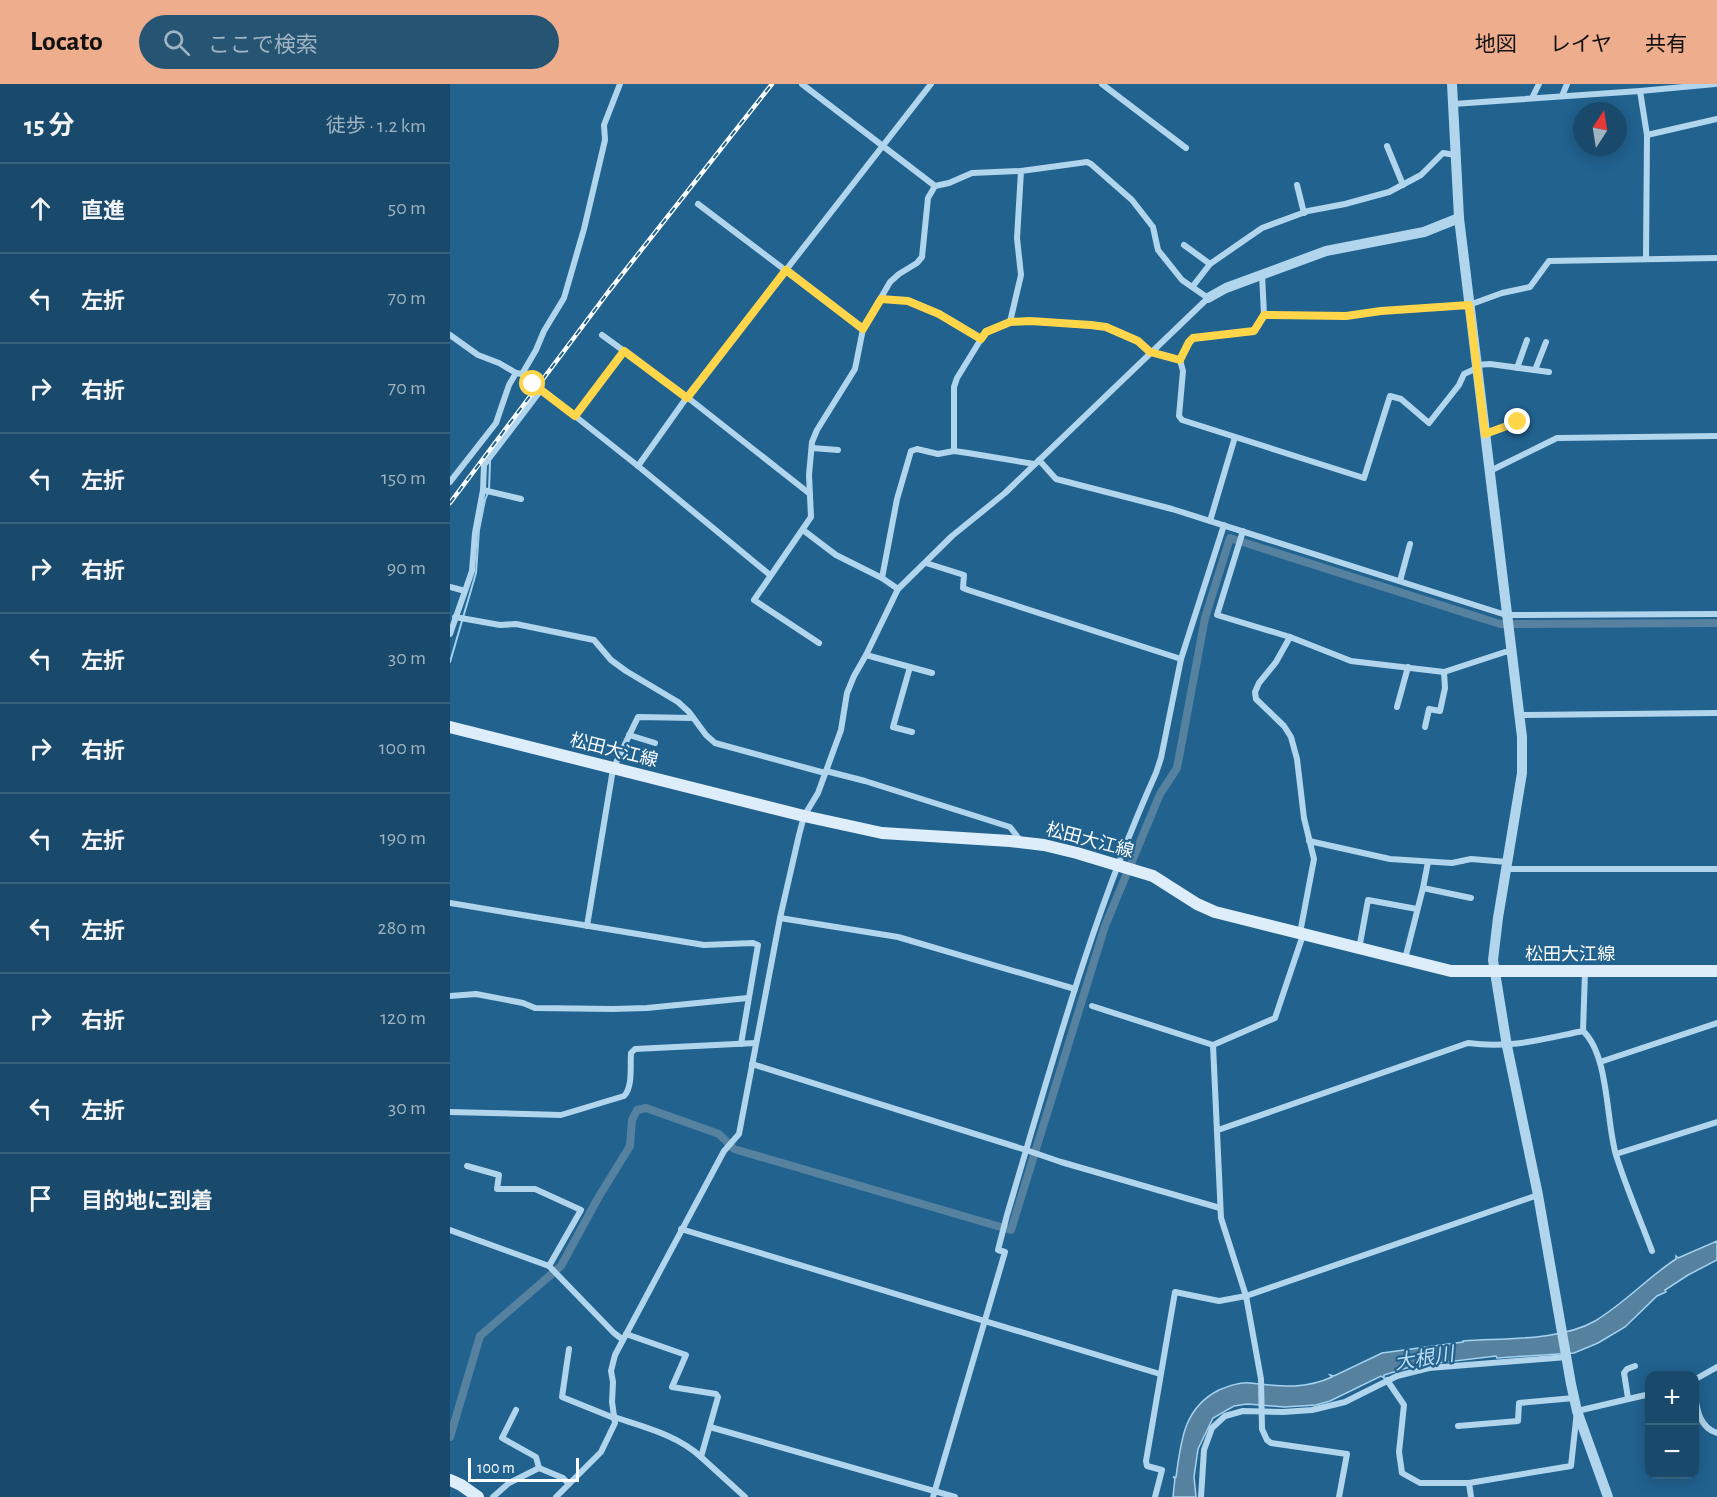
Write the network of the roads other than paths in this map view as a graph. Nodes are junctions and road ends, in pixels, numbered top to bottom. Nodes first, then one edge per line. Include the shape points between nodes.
1 (620, 84) edge
2 (802, 84) edge
3 (931, 84) edge
4 (1102, 84) edge
5 (1452, 84) edge
6 (1539, 84) edge
7 (1567, 84) edge
8 (1715, 84) edge
9 (1640, 92) junction
10 (1562, 96) junction
11 (1533, 98) junction
12 (1453, 104) junction
13 (1717, 119) edge
14 (1647, 135) junction
15 (1387, 146) dead end
16 (882, 147) junction
17 (1186, 148) dead end
18 (1455, 155) junction
19 (1021, 171) junction
20 (1297, 185) dead end
21 (1403, 185) junction
22 (935, 186) junction
23 (698, 204) dead end
24 (1304, 213) junction
25 (1459, 218) junction
26 (1184, 245) dead end
27 (1646, 258) junction
28 (1717, 258) edge
29 (1210, 264) junction
30 (786, 270) junction
31 (1262, 274) junction
32 (1192, 286) junction
33 (1208, 298) junction
34 (881, 299) junction
35 (1469, 305) junction
36 (1264, 315) junction
37 (1010, 322) junction
38 (863, 329) junction
39 (450, 334) edge
40 (602, 335) dead end
41 (981, 339) junction
42 (1527, 340) dead end
43 (1546, 342) dead end
44 (624, 351) junction
45 (1150, 352) junction
46 (1180, 360) junction
47 (1477, 366) junction
48 (1517, 368) junction
49 (1535, 370) junction
50 (1549, 372) dead end
51 (519, 374) junction
52 (541, 390) junction
53 (687, 398) junction
54 (575, 416) junction
55 (1518, 422) dead end
56 (1485, 434) junction
57 (1717, 436) edge
58 (1235, 437) junction
59 (812, 448) junction
60 (838, 450) dead end
61 (954, 452) junction
62 (1037, 462) junction
63 (638, 466) junction
64 (1489, 471) junction
65 (453, 473) edge
66 (450, 482) edge
67 (483, 490) junction
68 (810, 494) junction
69 (521, 499) dead end
70 (1210, 521) junction
71 (1224, 525) junction
72 (803, 530) junction
73 (1243, 531) junction
74 (1410, 544) dead end
75 (926, 562) junction
76 (770, 575) junction
77 (882, 578) junction
78 (1400, 581) junction
79 (450, 587) edge
80 (898, 589) junction
81 (465, 591) junction
82 (1717, 614) edge
83 (1506, 616) junction
84 (455, 617) junction
85 (450, 634) edge
86 (1290, 637) junction
87 (819, 643) dead end
88 (1511, 652) junction
89 (867, 655) junction
90 (1181, 659) junction
91 (910, 667) junction
92 (1408, 667) junction
93 (1444, 672) junction
94 (932, 673) dead end
95 (1397, 707) dead end
96 (1717, 712) edge
97 (1520, 715) junction
98 (693, 718) junction
99 (450, 727) edge
100 (1425, 727) dead end
101 (912, 732) dead end
102 (629, 735) junction
103 (656, 743) dead end
104 (613, 769) junction
105 (826, 772) junction
106 (804, 816) junction
107 (1309, 841) junction
108 (1022, 842) junction
109 (1428, 862) junction
110 (1120, 865) junction
111 (1506, 866) junction
112 (1717, 869) edge
113 (1423, 888) junction
114 (1471, 898) dead end
115 (450, 903) edge
116 (1417, 909) junction
117 (780, 918) junction
118 (586, 926) junction
119 (1302, 934) junction
120 (1359, 949) junction
121 (1405, 961) junction
122 (1717, 971) edge
123 (1495, 972) junction
124 (1585, 972) junction
125 (1074, 989) junction
126 (450, 996) edge
127 (748, 998) junction
128 (1092, 1006) dead end
129 (1717, 1023) edge
130 (1583, 1031) junction
131 (756, 1042) junction
132 (741, 1044) junction
133 (1213, 1045) junction
134 (1507, 1046) junction
135 (1600, 1062) junction
136 (752, 1064) junction
137 (450, 1112) edge
138 (1717, 1122) edge
139 (1218, 1130) junction
140 (1026, 1150) junction
141 (1616, 1154) junction
142 (466, 1166) dead end
143 (1538, 1195) junction
144 (1220, 1208) junction
145 (681, 1229) junction
146 (450, 1230) edge
147 (1652, 1251) dead end
148 (549, 1266) junction
149 (1245, 1296) junction
150 (985, 1321) junction
151 (624, 1337) junction
152 (569, 1349) dead end
153 (1567, 1357) junction
154 (1635, 1366) dead end
155 (1717, 1367) edge
156 (1160, 1374) junction
157 (1699, 1376) edge
158 (1387, 1380) junction
159 (1645, 1395) edge
160 (1574, 1398) junction
161 (1628, 1398) junction
162 (516, 1410) dead end
163 (1262, 1410) junction
164 (1577, 1411) junction
165 (614, 1417) junction
166 (1699, 1421) edge
167 (1458, 1426) dead end
168 (710, 1427) junction
169 (1717, 1433) edge
170 (701, 1457) junction
171 (539, 1468) junction
172 (450, 1480) edge
173 (569, 1484) junction
174 (1468, 1484) junction
175 (934, 1494) edge
176 (478, 1497) edge
177 (493, 1497) edge
178 (556, 1497) edge
179 (745, 1497) edge
180 (955, 1497) edge
181 (1155, 1497) edge
182 (1202, 1497) edge
183 (1339, 1497) edge
184 (1471, 1497) edge
185 (1608, 1497) edge

1 - 51 street via 604,125 605,140 564,298
2 - 16 street
3 - 16 street
4 - 17 street
5 - 12 street
6 - 11 street
7 - 10 street
8 - 9 street
9 - 10 street
9 - 14 street
10 - 11 street
11 - 12 street
12 - 18 street
13 - 14 street
14 - 27 street
15 - 21 street
16 - 22 street
16 - 30 street
18 - 21 street via 1443,153
18 - 25 street
19 - 22 street via 972,173
19 - 32 street via 1091,164 1132,200 1153,227 1158,250 1182,280
19 - 37 street via 1017,238 1021,275
20 - 24 street
21 - 24 street via 1380,196
22 - 34 street via 928,198 922,256 890,282
23 - 30 street
24 - 29 street via 1262,228
25 - 31 street via 1424,232 1326,251
25 - 35 street
26 - 29 street
27 - 28 street
27 - 35 street via 1549,261 1530,287
29 - 32 street
30 - 38 street
30 - 53 street
31 - 33 street
31 - 36 street
32 - 33 street
33 - 45 street
34 - 38 street
34 - 41 street via 908,301
35 - 36 street via 1346,316
35 - 47 street
36 - 46 street via 1254,331 1193,338
37 - 41 street via 986,332
37 - 45 street via 1106,327 1138,341
38 - 59 street via 855,369 817,430
39 - 51 street via 478,355
40 - 44 street
41 - 61 street via 954,387
42 - 48 street
43 - 49 street
44 - 53 street
44 - 54 street
45 - 46 street
45 - 62 street
46 - 58 street via 1183,371 1179,416
47 - 48 street
47 - 56 street
47 - 58 street via 1464,374 1430,423 1401,399 1390,396 1364,478
48 - 49 street
49 - 50 street
51 - 52 street
51 - 65 street via 509,385 496,423
52 - 54 street
52 - 67 street via 484,465
53 - 63 street
53 - 68 street
54 - 63 street
55 - 56 street
56 - 64 street
57 - 64 street via 1557,438
58 - 70 street
59 - 60 street
59 - 68 street
61 - 62 street
61 - 77 street via 911,451
62 - 70 street via 1056,479
62 - 75 street
63 - 76 street
64 - 83 street
65 - 66 street
67 - 69 street
67 - 81 street via 472,571
68 - 72 street via 811,517
70 - 71 street
71 - 73 street
71 - 90 street
72 - 76 street
72 - 77 street via 836,555
73 - 78 street
73 - 86 street via 1217,615
74 - 78 street
75 - 80 street
75 - 90 street via 964,575 963,588 968,590
76 - 87 street via 754,600
77 - 80 street
78 - 83 street
79 - 81 street
80 - 89 street
81 - 84 street
82 - 83 street
83 - 88 street
84 - 85 street
84 - 98 street via 516,624 594,640 611,660 678,702
86 - 92 street via 1351,661
86 - 107 street via 1255,692 1256,699 1291,736
88 - 93 street
88 - 97 street
89 - 91 street
89 - 105 street via 847,693 841,730
90 - 110 street via 1161,758
91 - 94 street
91 - 101 street via 893,727
92 - 93 street
92 - 95 street
93 - 100 street via 1440,711 1429,709
96 - 97 street
97 - 111 street via 1522,772
98 - 102 street via 638,717
98 - 105 street via 715,743
99 - 104 main road, 松田大江線
102 - 103 street
102 - 104 street
104 - 106 main road, 松田大江線
104 - 118 street
105 - 106 street
105 - 108 street via 1010,827
106 - 108 main road, 松田大江線 via 882,833
106 - 117 street
107 - 109 street via 1390,859
107 - 119 street via 1314,859
108 - 110 main road, 松田大江線
109 - 111 street via 1471,859
109 - 113 street
110 - 119 main road, 松田大江線 via 1153,876 1215,912
110 - 125 street
111 - 112 street
111 - 123 street via 1493,960
113 - 114 street
113 - 116 street
115 - 118 street
116 - 120 street via 1368,900
116 - 121 street
117 - 125 street via 898,937
117 - 131 street
118 - 127 street via 704,945 758,945
119 - 120 main road, 松田大江線
119 - 133 street via 1275,1018
120 - 121 main road, 松田大江線
121 - 123 main road, 松田大江線 via 1451,971
122 - 124 main road, 松田大江線
123 - 124 main road, 松田大江線
123 - 134 street
124 - 130 street
125 - 140 street
126 - 127 street via 476,994 535,1008 612,1009
127 - 132 street
128 - 133 street
129 - 135 street
130 - 134 street
130 - 135 street via 1591,1038
131 - 132 street
131 - 136 street
132 - 137 street via 635,1049 624,1096 561,1115
133 - 139 street
134 - 139 street via 1468,1043
134 - 143 street
135 - 141 street
136 - 140 street
136 - 145 street via 739,1134 724,1151
138 - 141 street
139 - 144 street
140 - 144 street
140 - 150 street via 999,1244 998,1250 1005,1252
141 - 147 street
142 - 148 street via 499,1175 497,1189 535,1189 581,1210
143 - 149 street
143 - 153 street
144 - 149 street
145 - 150 street
145 - 151 street
146 - 148 street
148 - 151 street via 614,1333
149 - 156 street via 1219,1301 1175,1292
149 - 163 street via 1261,1380
150 - 156 street
150 - 175 street
151 - 165 street via 610,1371
151 - 168 street via 686,1355 672,1387 716,1394
152 - 165 street via 562,1397
153 - 158 street via 1429,1368
153 - 160 street
154 - 161 street via 1624,1373
155 - 157 street
156 - 181 street via 1146,1461 1147,1466 1162,1470
158 - 163 street via 1345,1402 1312,1410
158 - 174 street via 1404,1405 1399,1452 1402,1473 1420,1483
159 - 161 street
160 - 164 street
160 - 167 street via 1519,1403 1518,1421
161 - 164 street
162 - 171 street via 502,1438 536,1457
163 - 182 street via 1225,1416 1212,1428 1204,1450
163 - 183 street via 1262,1428 1270,1443 1347,1454
164 - 174 street via 1571,1466
164 - 185 street
165 - 170 street via 674,1438
165 - 173 street via 615,1423 601,1452
166 - 169 street
168 - 170 street
168 - 175 street
170 - 179 street
171 - 173 street
171 - 177 street via 509,1483
172 - 176 main road
173 - 178 street
174 - 184 street
175 - 180 street

